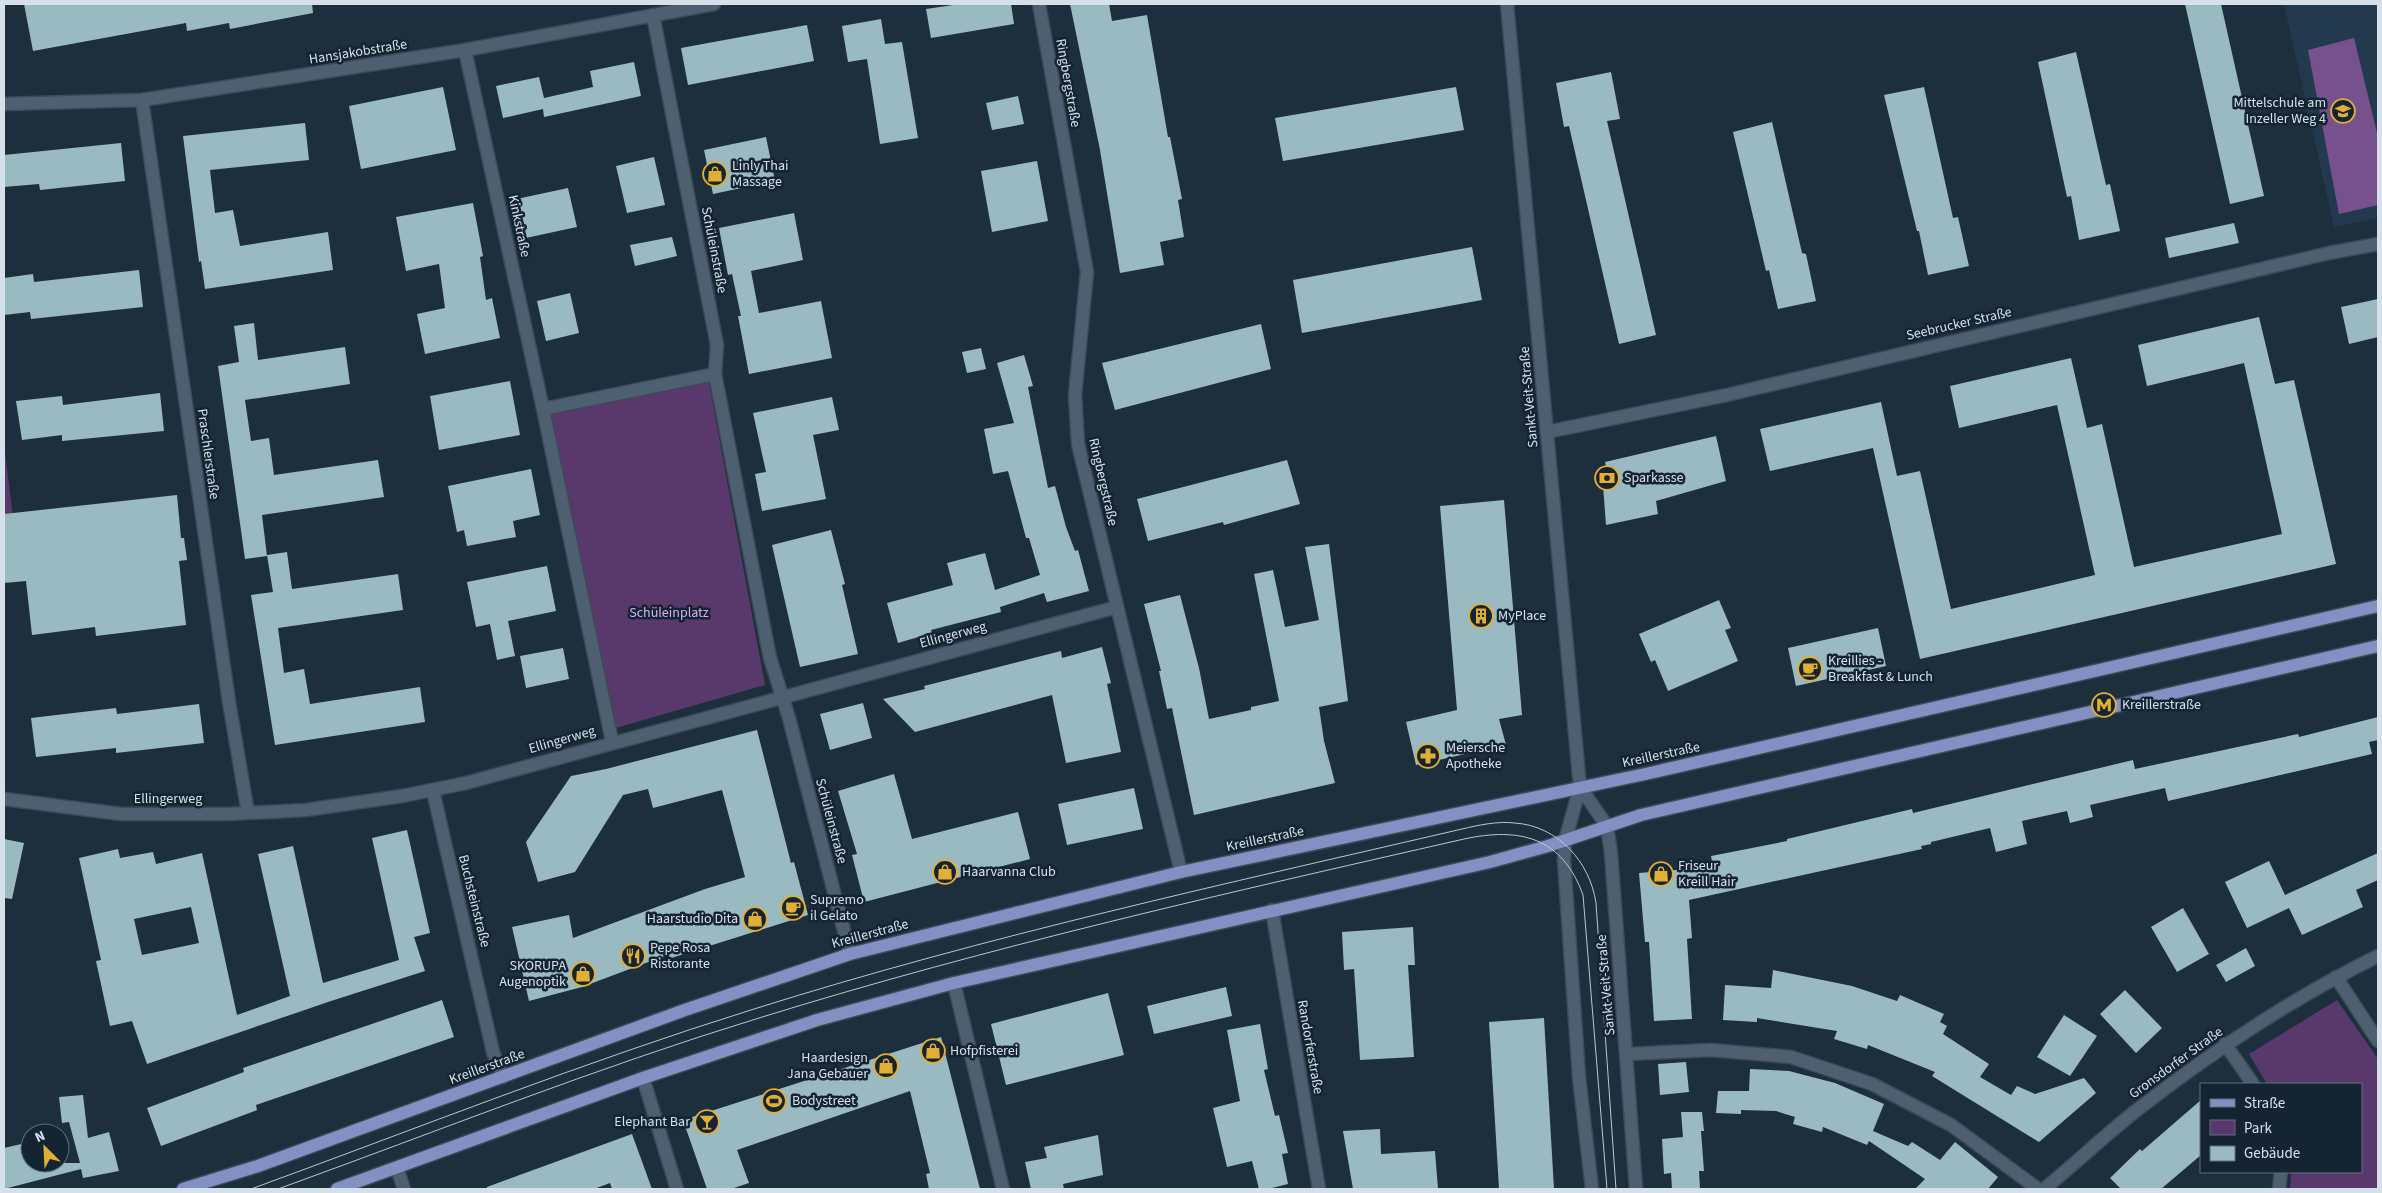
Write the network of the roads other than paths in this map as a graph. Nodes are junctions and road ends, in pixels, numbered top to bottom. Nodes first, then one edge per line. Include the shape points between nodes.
1 (714, 4) edge
2 (1039, 4) edge
3 (1507, 4) edge
4 (653, 15) junction
5 (465, 50) junction
6 (142, 100) junction
7 (4, 104) edge
8 (2378, 244) edge
9 (715, 374) junction
10 (543, 409) junction
11 (1547, 432) junction
12 (2378, 606) edge
13 (1116, 607) junction
14 (2378, 646) edge
15 (782, 696) junction
16 (612, 742) junction
17 (1580, 787) junction
18 (433, 791) junction
19 (4, 799) edge
20 (248, 813) junction
21 (1607, 826) junction
22 (1565, 841) junction
23 (1182, 872) junction
24 (1272, 910) junction
25 (850, 954) junction
26 (2378, 956) edge
27 (2336, 977) junction
28 (954, 983) junction
29 (2378, 1041) edge
30 (2225, 1044) junction
31 (1627, 1054) junction
32 (503, 1077) junction
33 (643, 1078) junction
34 (2252, 1083) edge
35 (397, 1168) junction
36 (2281, 1173) edge
37 (183, 1189) edge
38 (337, 1189) edge
39 (404, 1189) edge
40 (677, 1189) edge
41 (1004, 1189) edge
42 (1319, 1189) edge
43 (1592, 1189) edge
44 (1636, 1189) edge
45 (2038, 1189) edge
46 (2044, 1189) edge
47 (2280, 1189) edge

1 - 4 street, Hansjakobstraße
2 - 13 street, Ringbergstraße via 1087,272 1075,395 1078,444
3 - 11 street, Sankt-Veit-Straße
4 - 5 street, Hansjakobstraße
4 - 9 street, Schüleinstraße via 717,345
5 - 6 street, Hansjakobstraße
5 - 10 street, Kinkstraße
6 - 7 street, Hansjakobstraße
6 - 20 street, Praschlerstraße via 227,692
8 - 11 street, Seebrucker Straße via 1727,395
9 - 10 street
9 - 15 street via 770,658
10 - 16 street
11 - 17 street, Sankt-Veit-Straße
12 - 17 main road, Kreillerstraße
13 - 15 street, Ellingerweg
13 - 23 street, Ringbergstraße
14 - 21 main road via 1641,815
15 - 16 street, Ellingerweg
15 - 25 street, Schüleinstraße
16 - 18 street, Ellingerweg
17 - 21 street, Sankt-Veit-Straße
17 - 22 street, Sankt-Veit-Straße
17 - 23 main road, Kreillerstraße
18 - 20 street, Ellingerweg via 306,810
18 - 32 street, Buchsteinstraße via 493,1052
19 - 20 street, Ellingerweg via 121,814
21 - 22 main road
21 - 31 street, Sankt-Veit-Straße
22 - 24 main road via 1360,893
22 - 43 street, Sankt-Veit-Straße via 1579,1078
23 - 25 main road, Kreillerstraße
24 - 28 main road
24 - 42 street, Randorferstraße
25 - 32 main road, Kreillerstraße
26 - 27 street, Gronsdorfer Straße
27 - 29 street
27 - 30 street, Gronsdorfer Straße
28 - 33 main road via 818,1020
28 - 41 street
30 - 34 street
30 - 46 street, Gronsdorfer Straße via 2136,1111
31 - 44 street, Sankt-Veit-Straße
31 - 45 street via 1710,1050 1791,1057 1872,1084 1951,1124
32 - 37 main road, Kreillerstraße via 258,1166
33 - 35 main road
33 - 40 street
35 - 38 main road
35 - 39 street
36 - 47 street

